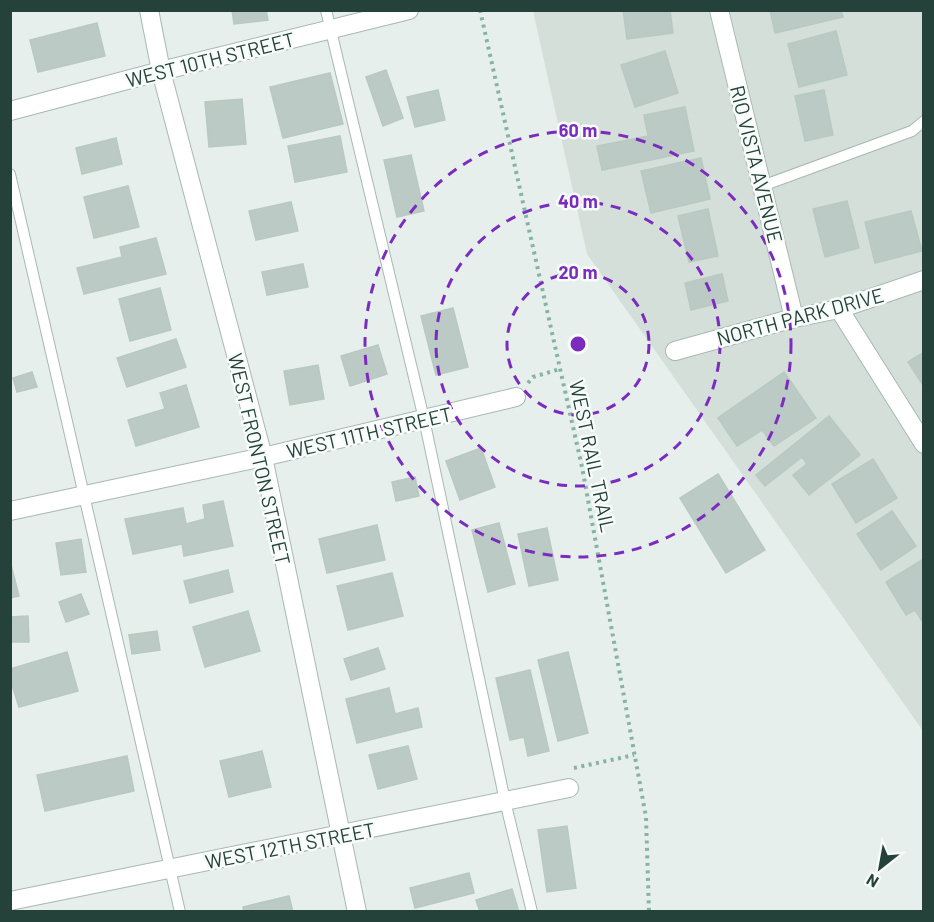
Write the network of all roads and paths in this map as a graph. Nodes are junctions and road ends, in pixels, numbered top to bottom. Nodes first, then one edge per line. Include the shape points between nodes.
1 (149, 10) edge
2 (327, 10) edge
3 (409, 10) edge
4 (480, 10) edge
5 (719, 10) edge
6 (331, 29) junction
7 (161, 71) junction
8 (10, 111) edge
9 (924, 121) edge
10 (10, 174) edge
11 (762, 186) junction
12 (924, 280) edge
13 (838, 309) junction
14 (794, 318) junction
15 (675, 351) dead end
16 (560, 369) junction
17 (516, 397) joint
18 (424, 419) junction
19 (924, 444) edge
20 (263, 457) junction
21 (85, 495) junction
22 (10, 511) edge
23 (634, 755) junction
24 (569, 788) joint
25 (505, 801) junction
26 (341, 835) junction
27 (171, 869) junction
28 (10, 901) edge
29 (180, 912) edge
30 (357, 912) edge
31 (532, 912) edge
32 (649, 912) edge

1 - 7 street, WEST FRONTON STREET
2 - 6 lane
3 - 6 street, WEST 10TH STREET
4 - 16 path, WEST RAIL TRAIL
5 - 11 street, RIO VISTA AVENUE
6 - 7 street, WEST 10TH STREET
6 - 18 lane
7 - 8 street, WEST 10TH STREET
7 - 20 street, WEST FRONTON STREET
9 - 11 lane via 912,131
10 - 21 lane
11 - 14 street, RIO VISTA AVENUE
12 - 13 street, NORTH PARK DRIVE
13 - 14 street, NORTH PARK DRIVE
13 - 19 street
14 - 15 street, NORTH PARK DRIVE
16 - 17 path via 533,377
16 - 23 path, WEST RAIL TRAIL via 582,467
17 - 18 street, WEST 11TH STREET
18 - 20 street, WEST 11TH STREET
18 - 25 lane
20 - 21 street, WEST 11TH STREET
20 - 26 street, WEST FRONTON STREET
21 - 22 street, WEST 11TH STREET
21 - 27 lane
23 - 24 path via 575,767
23 - 32 path, WEST RAIL TRAIL via 646,817
24 - 25 street, WEST 12TH STREET
25 - 26 street, WEST 12TH STREET
25 - 31 lane
26 - 27 street, WEST 12TH STREET
26 - 30 street, WEST FRONTON STREET
27 - 28 street, WEST 12TH STREET
27 - 29 lane

